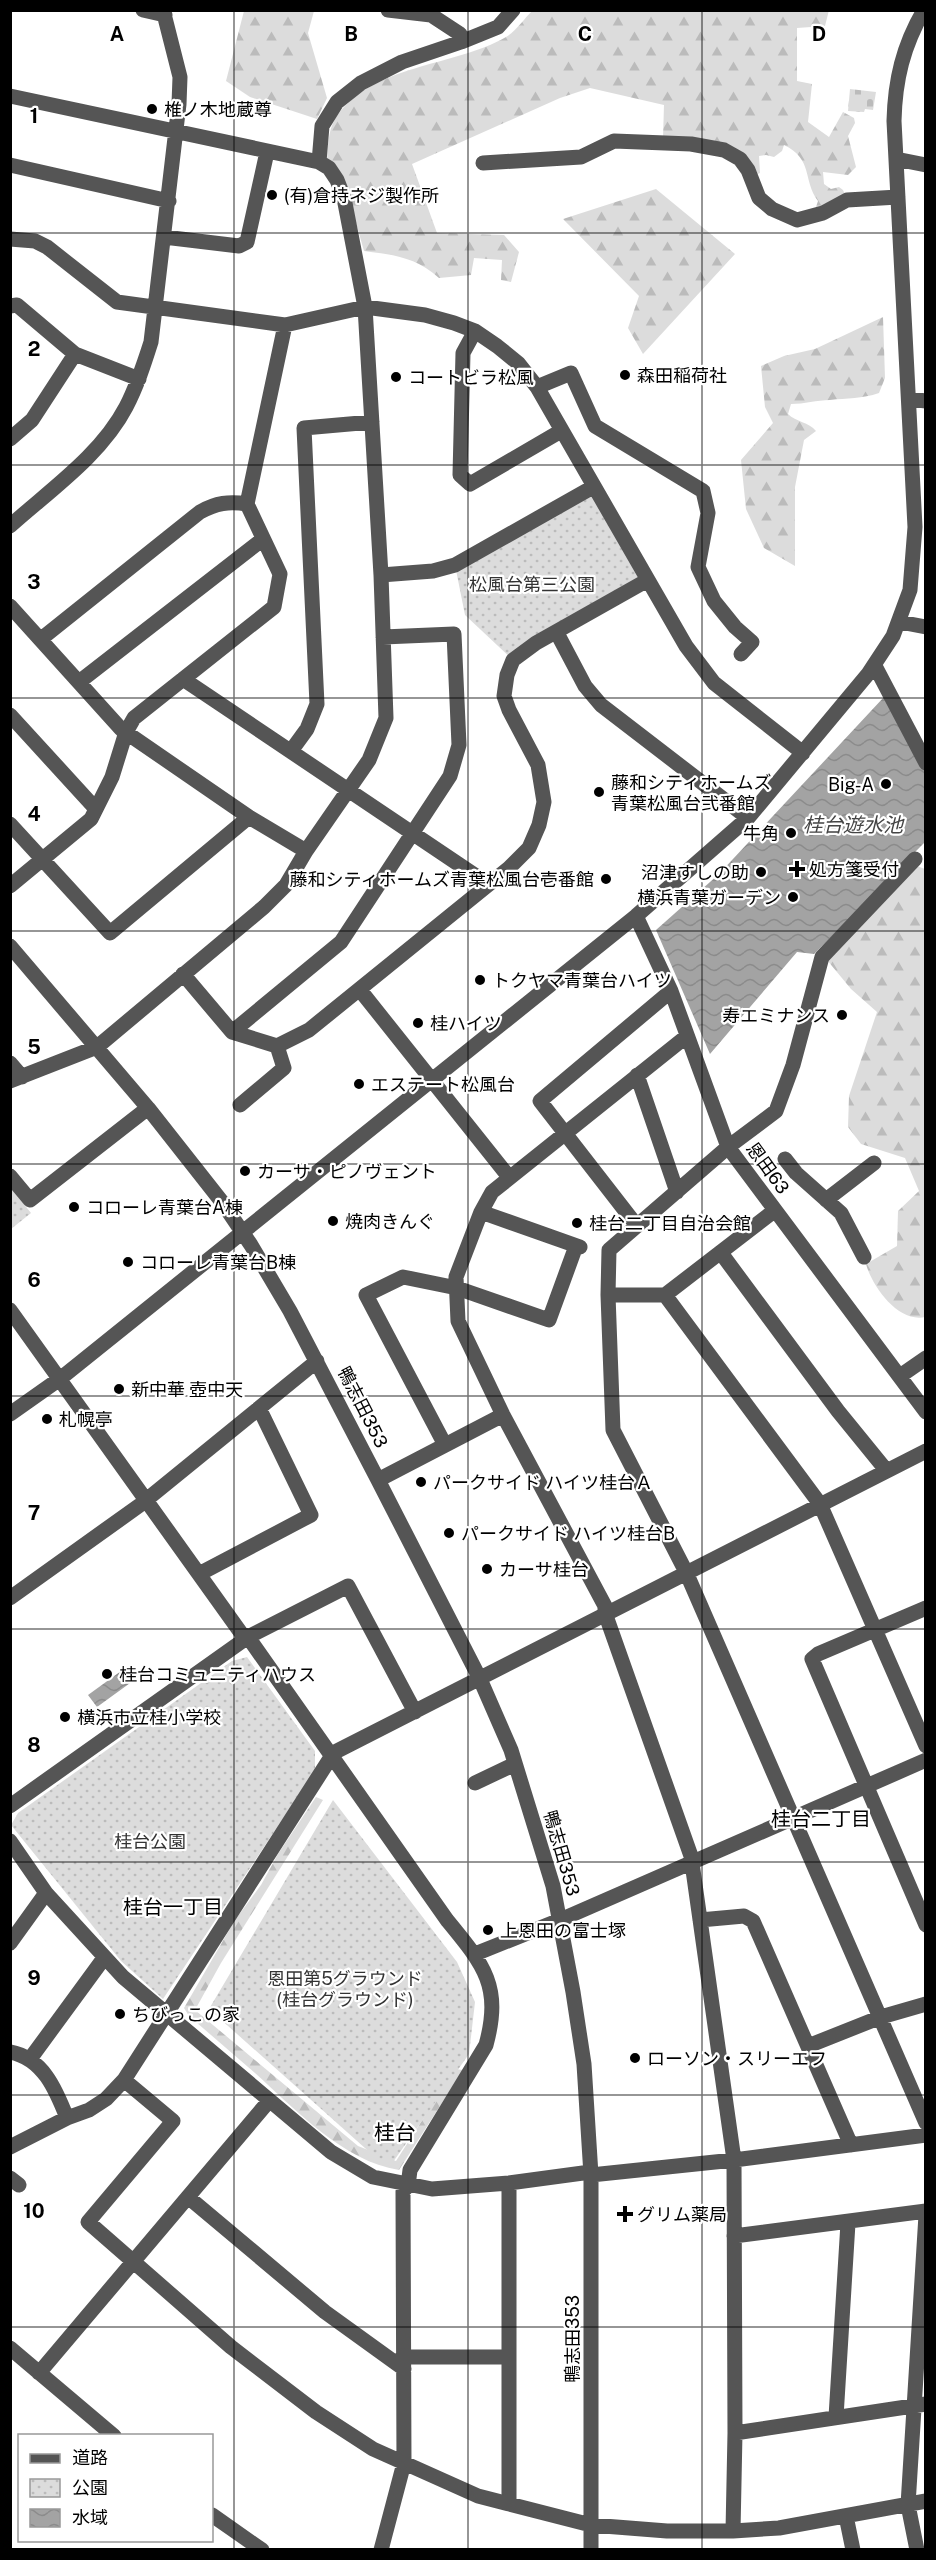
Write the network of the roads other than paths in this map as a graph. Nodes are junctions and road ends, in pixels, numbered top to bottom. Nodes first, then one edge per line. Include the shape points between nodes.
1 (143, 10) edge
2 (388, 10) edge
3 (513, 10) edge
4 (924, 10) edge
5 (164, 13) edge
6 (461, 42) junction
7 (10, 96) edge
8 (175, 132) junction
9 (267, 152) junction
10 (896, 159) junction
11 (319, 162) junction
12 (483, 163) dead end
13 (10, 165) edge
14 (926, 165) edge
15 (898, 197) junction
16 (169, 201) junction
17 (164, 237) junction
18 (10, 239) edge
19 (10, 306) edge
20 (365, 307) junction
21 (156, 308) junction
22 (285, 325) junction
23 (476, 331) junction
24 (75, 354) junction
25 (139, 379) junction
26 (537, 387) junction
27 (909, 399) junction
28 (926, 401) edge
29 (372, 422) junction
30 (561, 431) junction
31 (10, 439) edge
32 (593, 487) junction
33 (247, 504) junction
34 (10, 526) edge
35 (263, 539) junction
36 (381, 575) junction
37 (646, 581) junction
38 (10, 606) edge
39 (900, 622) junction
40 (926, 627) edge
41 (557, 633) junction
42 (383, 637) junction
43 (41, 639) junction
44 (741, 654) dead end
45 (875, 666) junction
46 (183, 679) junction
47 (79, 682) junction
48 (10, 715) edge
49 (126, 732) junction
50 (291, 751) junction
51 (803, 753) junction
52 (926, 763) edge
53 (347, 789) junction
54 (95, 808) junction
55 (249, 817) junction
56 (748, 818) junction
57 (10, 824) edge
58 (413, 832) junction
59 (306, 851) junction
60 (915, 859) dead end
61 (43, 860) junction
62 (488, 884) junction
63 (10, 886) edge
64 (636, 916) junction
65 (10, 946) edge
66 (183, 974) junction
67 (360, 990) junction
68 (671, 991) junction
69 (232, 1032) junction
70 (687, 1036) junction
71 (277, 1046) junction
72 (97, 1047) junction
73 (10, 1063) edge
74 (637, 1075) junction
75 (16, 1079) edge
76 (433, 1080) junction
77 (240, 1104) dead end
78 (148, 1108) junction
79 (563, 1133) junction
80 (728, 1147) junction
81 (785, 1159) dead end
82 (874, 1163) dead end
83 (10, 1176) edge
84 (509, 1177) junction
85 (676, 1192) junction
86 (826, 1200) junction
87 (774, 1211) junction
88 (481, 1212) junction
89 (637, 1226) junction
90 (243, 1232) junction
91 (721, 1253) junction
92 (864, 1257) dead end
93 (457, 1288) junction
94 (608, 1294) junction
95 (664, 1295) junction
96 (10, 1310) edge
97 (926, 1358) edge
98 (317, 1361) junction
99 (900, 1376) junction
100 (61, 1378) junction
101 (259, 1408) junction
102 (926, 1412) edge
103 (10, 1414) edge
104 (503, 1415) junction
105 (445, 1445) junction
106 (926, 1451) edge
107 (886, 1470) junction
108 (378, 1480) junction
109 (146, 1498) junction
110 (820, 1504) junction
111 (686, 1572) junction
112 (199, 1574) junction
113 (10, 1598) edge
114 (926, 1608) edge
115 (605, 1613) junction
116 (874, 1629) junction
117 (248, 1637) junction
118 (480, 1680) junction
119 (415, 1712) junction
120 (926, 1746) edge
121 (331, 1756) junction
122 (926, 1760) edge
123 (515, 1764) junction
124 (475, 1783) dead end
125 (866, 1785) junction
126 (10, 1806) edge
127 (794, 1816) junction
128 (10, 1841) edge
129 (692, 1862) junction
130 (46, 1893) junction
131 (560, 1920) junction
132 (700, 1920) junction
133 (926, 1925) edge
134 (10, 1943) edge
135 (475, 1954) junction
136 (104, 1958) junction
137 (926, 2004) edge
138 (166, 2014) junction
139 (881, 2017) junction
140 (808, 2046) junction
141 (10, 2052) edge
142 (30, 2059) junction
143 (124, 2080) junction
144 (269, 2101) junction
145 (68, 2118) junction
146 (926, 2123) edge
147 (926, 2135) edge
148 (851, 2145) junction
149 (10, 2147) edge
150 (734, 2160) junction
151 (591, 2175) junction
152 (509, 2183) junction
153 (408, 2186) junction
154 (188, 2197) junction
155 (926, 2213) edge
156 (848, 2223) junction
157 (734, 2236) junction
158 (132, 2261) junction
159 (923, 2310) edge
160 (10, 2348) edge
161 (508, 2357) junction
162 (403, 2363) junction
163 (39, 2373) junction
164 (920, 2405) edge
165 (837, 2417) junction
166 (735, 2433) junction
167 (112, 2434) edge
168 (404, 2463) junction
169 (926, 2501) edge
170 (508, 2504) junction
171 (909, 2505) junction
172 (213, 2516) edge
173 (846, 2516) junction
174 (591, 2525) junction
175 (733, 2532) junction
176 (262, 2550) edge
177 (381, 2550) edge
178 (591, 2550) edge
179 (853, 2550) edge
180 (917, 2550) edge

1 - 5 street
2 - 6 street via 431,15 460,34
3 - 6 street via 498,27
4 - 10 street via 910,33 900,63 895,97
5 - 8 street via 180,77
6 - 11 street via 386,69 338,102 322,126
7 - 8 street
8 - 9 street
8 - 16 street
9 - 11 street
9 - 17 street via 246,242 239,246
10 - 14 street
10 - 15 street
11 - 20 street via 329,168 344,198
12 - 15 street via 581,156 614,141 692,144 724,150 740,159 759,198 796,220 823,213 848,200
13 - 16 street
15 - 27 street
16 - 17 street
17 - 21 street
18 - 21 street via 35,241 47,247 117,302
19 - 24 street via 17,305
20 - 22 street
20 - 23 street via 425,315
20 - 29 street
21 - 22 street
21 - 25 street via 151,342
22 - 33 street
23 - 26 street via 518,363
23 - 30 street via 463,353 460,476 470,484
24 - 25 street
24 - 31 street via 32,420
25 - 34 street via 125,409 89,455
26 - 30 street
26 - 44 street via 571,374 595,426 703,491 708,513 698,567 714,601 752,642
27 - 28 street
27 - 39 street via 914,560
29 - 36 street
29 - 50 street via 304,428 317,704 307,729
30 - 32 street
32 - 36 street via 455,565
32 - 37 street
33 - 35 street
33 - 43 street via 213,505 200,512
35 - 46 street via 280,574 274,607
35 - 47 street
36 - 42 street
37 - 41 street
37 - 51 street via 714,683
38 - 43 street
39 - 40 street
39 - 45 street
41 - 56 street via 585,686 601,705
41 - 62 street via 513,660 507,675 504,696 538,765 544,802 529,848
42 - 53 street via 386,717 369,760
42 - 58 street via 454,634 459,745 450,776
43 - 47 street
45 - 51 street
45 - 52 street
46 - 49 street via 134,718
46 - 50 street
47 - 49 street
48 - 54 street
49 - 54 street via 112,777
49 - 55 street
50 - 53 street
51 - 56 street
53 - 58 street
53 - 59 street
54 - 61 street via 91,819
55 - 59 street
55 - 61 street via 110,933
56 - 64 street
57 - 61 street
58 - 62 street
58 - 69 street via 341,942
59 - 66 street via 286,885
60 - 80 street via 822,957 793,1065 776,1111
61 - 63 street
62 - 67 street
64 - 68 street, 恩田63 / 恩田63
64 - 76 street
65 - 72 street, 鴨志田353
66 - 69 street
66 - 72 street
67 - 71 street via 309,1030
67 - 76 street
68 - 70 street, 恩田63 / 恩田63
68 - 79 street via 540,1101
69 - 71 street
70 - 74 street
70 - 80 street, 恩田63 / 恩田63
71 - 77 street via 284,1068
72 - 75 street
72 - 78 street, 鴨志田353
73 - 75 street
74 - 79 street
74 - 85 street
76 - 84 street
76 - 90 street
78 - 83 street via 30,1200
78 - 90 street, 鴨志田353
79 - 84 street
79 - 89 street
80 - 85 street
80 - 87 street, 恩田63 / 恩田63
81 - 86 street
82 - 86 street
84 - 88 street via 492,1192
85 - 89 street
86 - 92 street via 841,1213
87 - 91 street
87 - 99 street, 恩田63 / 恩田63
88 - 93 street via 456,1277
88 - 93 street via 578,1246 549,1320
89 - 94 street via 606,1252
90 - 98 street, 鴨志田353 / 鴨志田353
90 - 100 street
91 - 95 street
91 - 107 street
93 - 104 street via 458,1321
93 - 105 street via 404,1277 366,1295
94 - 95 street
94 - 111 street via 613,1430
95 - 110 street
96 - 100 street
97 - 99 street
98 - 101 street
98 - 108 street, 鴨志田353 / 鴨志田353
99 - 102 street, 恩田63 / 恩田63
100 - 103 street
100 - 109 street
101 - 109 street
101 - 112 street via 311,1515
104 - 105 street
104 - 115 street via 605,1606
105 - 108 street
106 - 107 street
107 - 110 street
108 - 118 street, 鴨志田353 / 鴨志田353
109 - 112 street
109 - 113 street
110 - 111 street
110 - 116 street
111 - 115 street
111 - 127 street
112 - 117 street
114 - 116 street
115 - 118 street
115 - 129 street
116 - 120 street
116 - 125 street via 812,1659
117 - 119 street via 348,1586
117 - 121 street
117 - 126 street
118 - 119 street
118 - 123 street, 鴨志田353 / 鴨志田353
119 - 121 street
121 - 135 street
121 - 138 street
122 - 125 street
123 - 124 street
123 - 131 street, 鴨志田353 / 鴨志田353
125 - 127 street
125 - 133 street
127 - 129 street
127 - 139 street
128 - 130 street
129 - 131 street
129 - 132 street
130 - 134 street
130 - 136 street
131 - 135 street
131 - 151 street, 鴨志田353 / 鴨志田353 via 584,2064
132 - 140 street via 744,1916 753,1921
132 - 150 street
135 - 153 street via 493,1993 492,2023 486,2045 410,2170
136 - 138 street
136 - 142 street
137 - 139 street
138 - 143 street
138 - 144 street
139 - 140 street
139 - 146 street
140 - 148 street
141 - 142 street
142 - 145 street via 54,2085
143 - 145 street via 106,2099
143 - 158 street via 173,2121 88,2222
144 - 153 street via 331,2152 373,2177
144 - 154 street
145 - 149 street
147 - 148 street
148 - 150 street
150 - 151 street
150 - 157 street
151 - 152 street via 579,2173
151 - 174 street, 鴨志田353 / 鴨志田353
152 - 153 street via 432,2189
152 - 161 street
153 - 162 street via 403,2191
154 - 158 street
154 - 162 street via 325,2312
155 - 156 street
155 - 159 street
156 - 157 street
156 - 165 street
157 - 166 street
158 - 163 street
158 - 168 street via 272,2381 374,2449
159 - 164 street
160 - 163 street
161 - 162 street
161 - 170 street
162 - 168 street
163 - 167 street
164 - 165 street
164 - 171 street
165 - 166 street
166 - 175 street
168 - 170 street via 478,2496
168 - 177 street
169 - 171 street
170 - 174 street
171 - 173 street
171 - 180 street
172 - 176 street
173 - 175 street
173 - 179 street
174 - 175 street
174 - 178 street, 鴨志田353 / 鴨志田353

